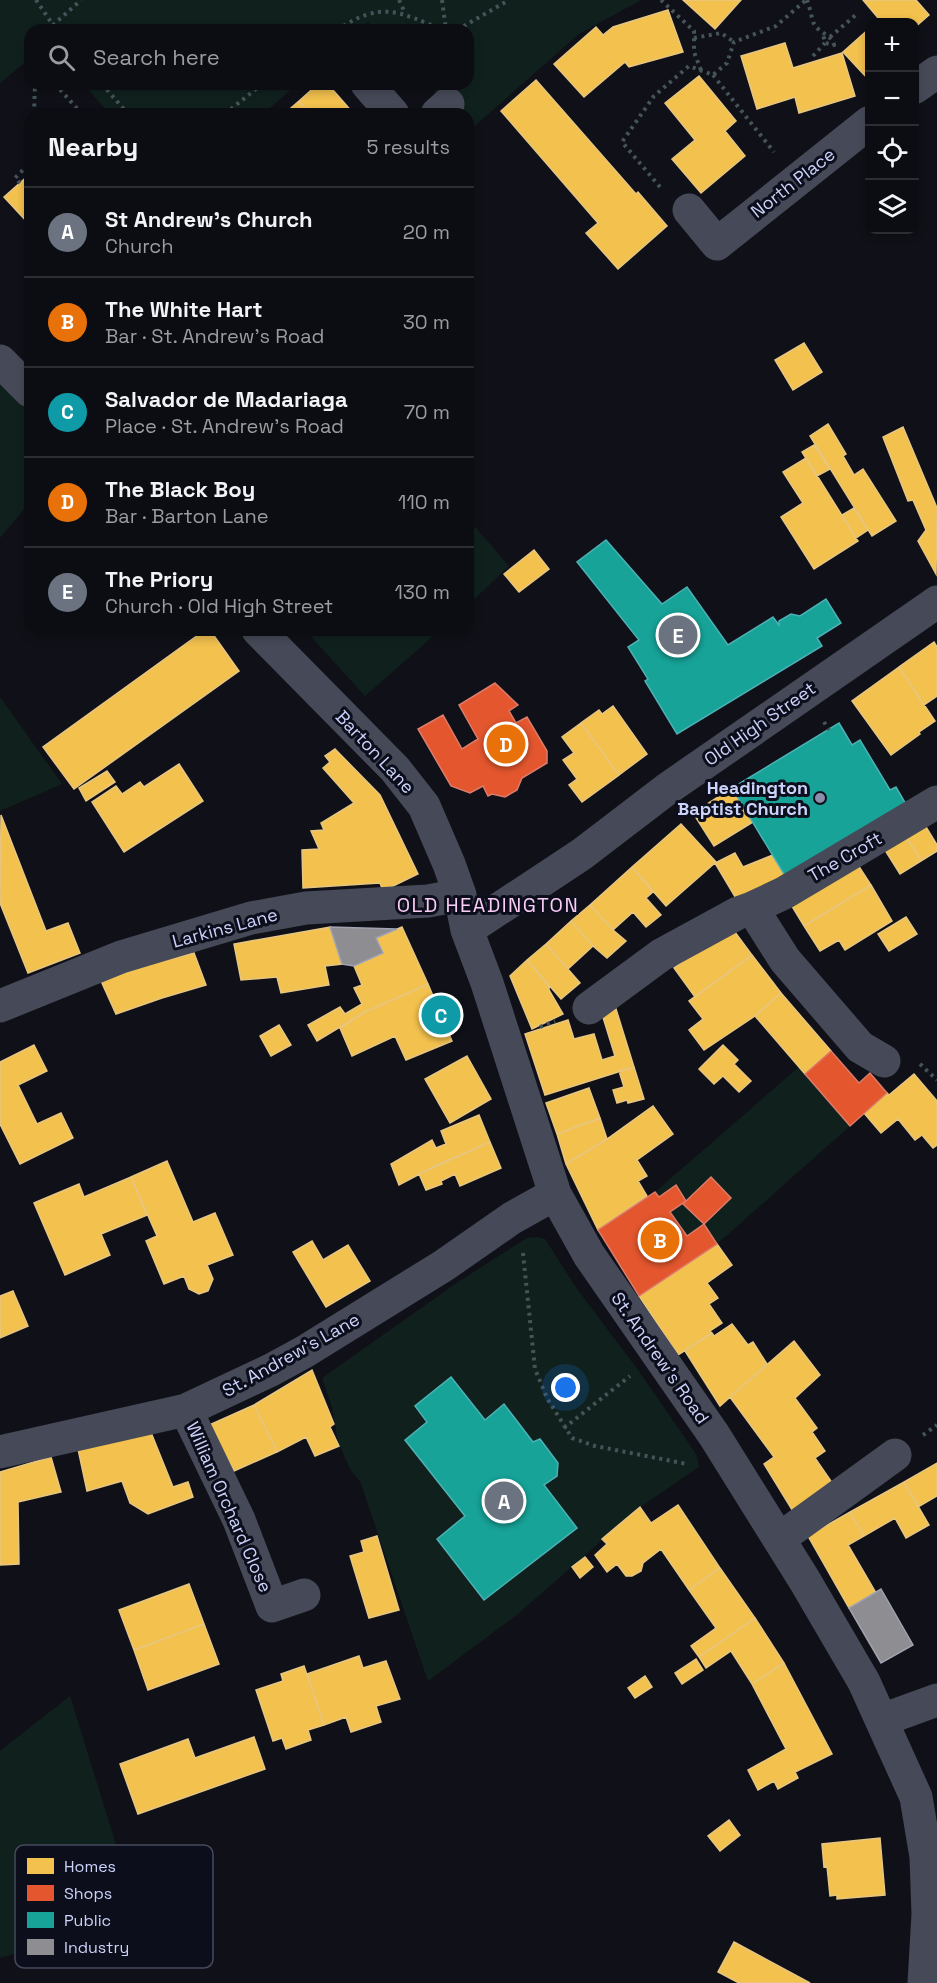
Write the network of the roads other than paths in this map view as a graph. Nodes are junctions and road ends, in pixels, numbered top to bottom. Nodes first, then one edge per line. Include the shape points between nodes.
1 (937, 72) edge
2 (919, 85) edge
3 (372, 90) edge
4 (388, 108) edge
5 (865, 126) edge
6 (689, 210) road end
7 (0, 361) edge
8 (24, 385) edge
9 (937, 602) edge
10 (264, 636) edge
11 (937, 802) edge
12 (460, 895) junction
13 (752, 908) junction
14 (467, 930) junction
15 (0, 1006) edge
16 (589, 1008) dead end
17 (884, 1062) dead end
18 (555, 1194) junction
19 (186, 1410) junction
20 (0, 1452) edge
21 (895, 1455) dead end
22 (779, 1539) junction
23 (304, 1595) dead end
24 (937, 1700) edge
25 (882, 1720) junction
26 (927, 1809) edge
27 (924, 1983) edge

1 - 2 street
3 - 4 street
5 - 6 street, North Place via 710,250
7 - 8 street
9 - 14 street, Old High Street via 667,789 582,854
10 - 12 street, Barton Lane via 395,769 424,806
11 - 13 street, The Croft
12 - 14 street, St. Andrew's Road
12 - 15 street, Larkins Lane via 428,901 306,908 251,918 121,957
13 - 16 street, The Croft via 661,955
13 - 17 street via 785,960 860,1047
14 - 18 street, St. Andrew's Road
18 - 19 street, St. Andrew's Lane via 304,1352
18 - 22 street, St. Andrew's Road via 589,1255 714,1435
19 - 20 street, St. Andrew's Lane
19 - 23 street, William Orchard Close via 238,1520 272,1606
21 - 22 street
22 - 25 street, St. Andrew's Road via 841,1641
24 - 25 street
25 - 26 street, St. Andrew's Road
26 - 27 street, St. Andrew's Road

